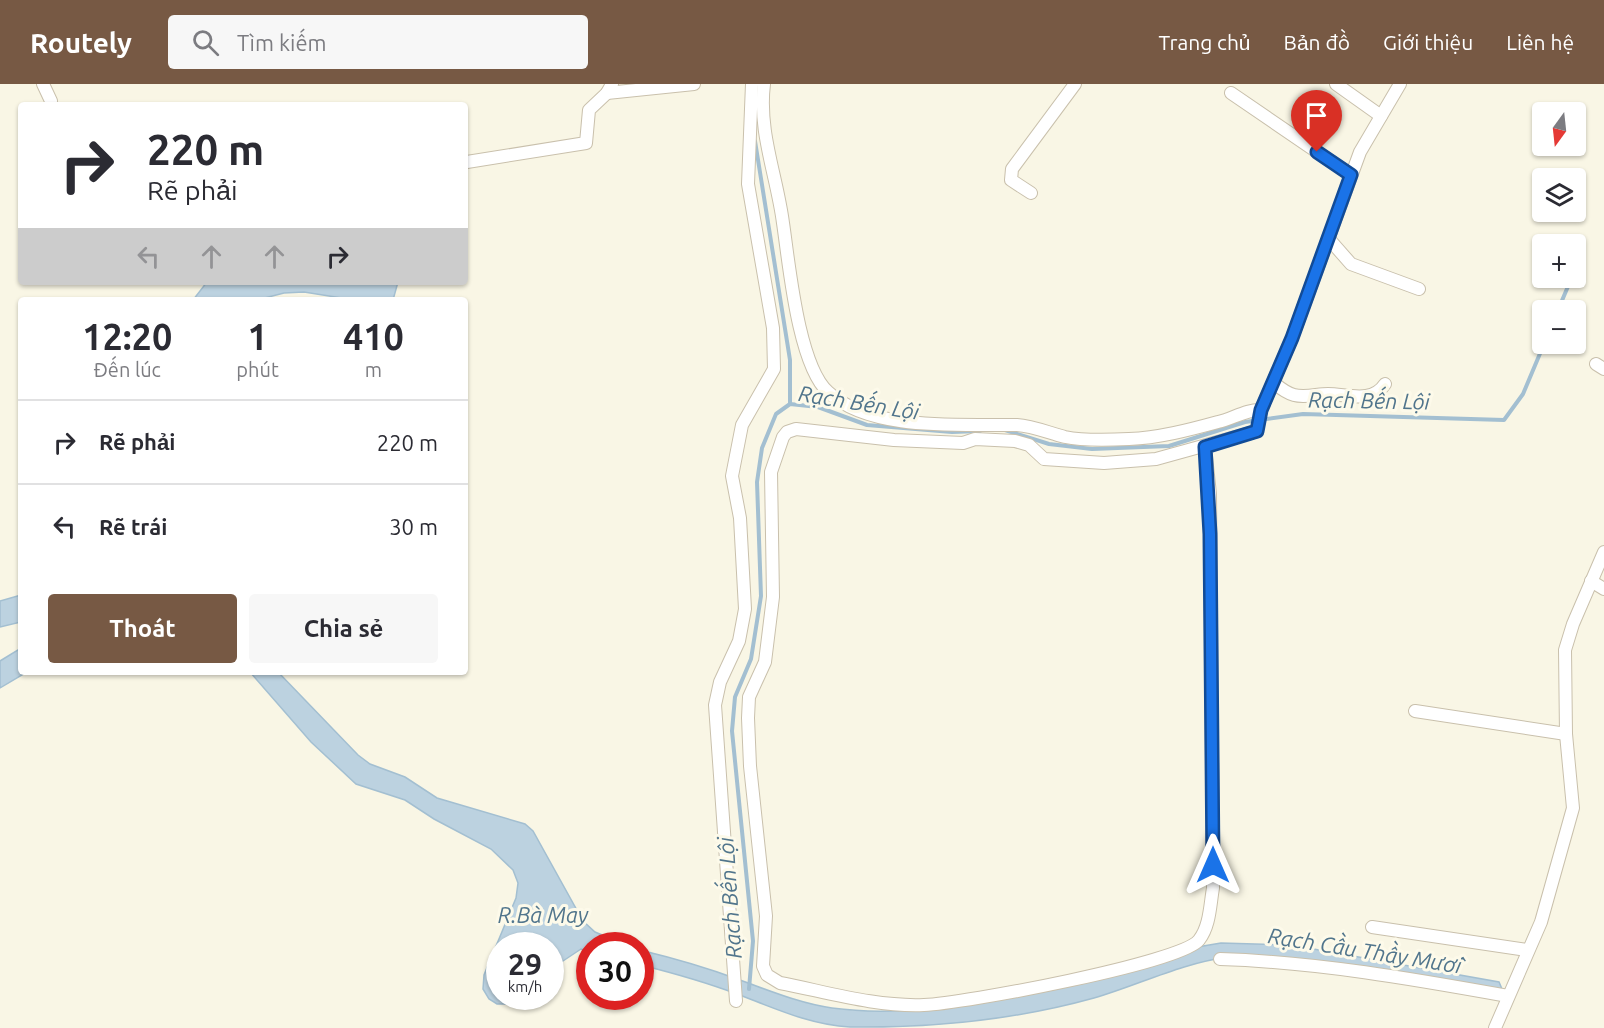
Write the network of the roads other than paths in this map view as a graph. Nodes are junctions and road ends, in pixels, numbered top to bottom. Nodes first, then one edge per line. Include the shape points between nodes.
1 (43, 84) edge
2 (694, 84) edge
3 (752, 84) edge
4 (764, 84) edge
5 (1075, 84) edge
6 (1336, 84) edge
7 (1400, 84) edge
8 (609, 89) edge
9 (1231, 93) dead end
10 (51, 101) dead end
11 (1381, 116) junction
12 (468, 162) edge
13 (1351, 175) junction
14 (1031, 193) dead end
15 (1329, 239) junction
16 (1419, 289) dead end
17 (1274, 383) junction
18 (1385, 384) dead end
19 (1261, 410) junction
20 (1205, 447) junction
21 (1604, 552) edge
22 (1592, 581) junction
23 (1604, 588) edge
24 (1415, 711) dead end
25 (1566, 734) junction
26 (1372, 927) dead end
27 (1527, 950) junction
28 (1220, 959) dead end
29 (1508, 996) junction
30 (735, 999) dead end
31 (1495, 1028) edge

1 - 10 street
2 - 8 street
3 - 30 street via 748,184 772,328 774,369 742,425 732,476 740,518 745,609 739,641 720,682 715,705
4 - 19 street via 768,156 783,220 790,279 810,364 827,392 860,412 890,419 1020,425 1067,437 1130,439 1168,434
5 - 14 street via 1012,169 1011,180
6 - 11 street
7 - 11 street
8 - 12 street via 587,115 586,143
9 - 13 street
11 - 13 street via 1359,152
13 - 15 street
15 - 16 street via 1351,264
15 - 17 street
17 - 18 street via 1296,396 1329,394 1346,398 1365,397
17 - 19 street
19 - 20 street via 1257,431
20 - 20 street via 1210,516 1213,888 1207,922 1198,941 1169,956 1080,977 1002,995 924,1005 875,1002 780,982 767,975 763,966 766,916 748,718 749,697 765,662 773,597 771,472 787,432 796,429 963,443 999,439 1029,445 1044,459 1104,463 1156,459
21 - 22 street
22 - 23 street
22 - 25 street via 1565,650
24 - 25 street
25 - 27 street via 1573,808 1541,922
26 - 27 street
27 - 29 street
28 - 29 street via 1407,978
29 - 31 street

